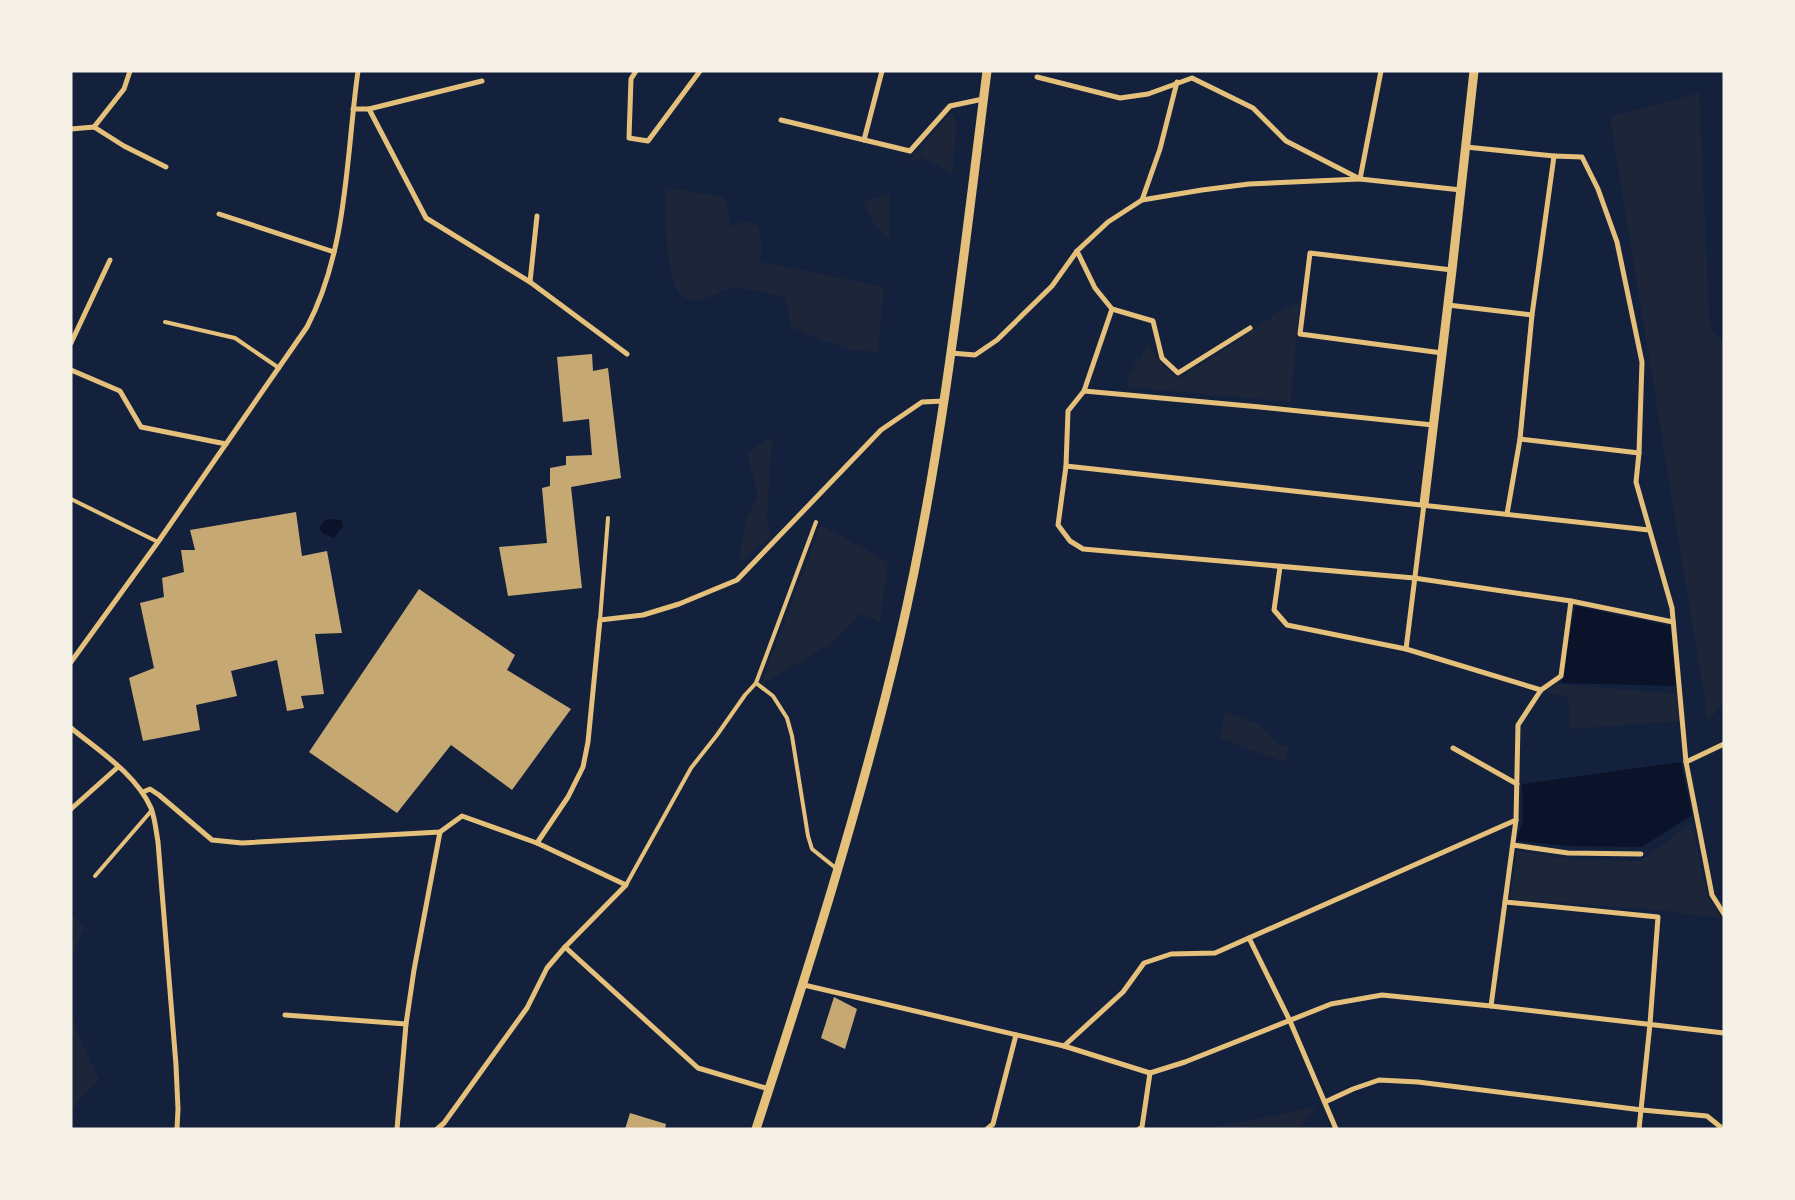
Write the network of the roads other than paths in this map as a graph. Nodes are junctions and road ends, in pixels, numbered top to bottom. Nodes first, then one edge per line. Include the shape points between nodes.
1 (130, 71) edge
2 (358, 71) edge
3 (636, 71) edge
4 (700, 71) edge
5 (882, 71) edge
6 (987, 71) edge
7 (1382, 71) edge
8 (1474, 71) edge
9 (1037, 77) dead end
10 (482, 81) dead end
11 (1177, 82) junction
12 (983, 99) junction
13 (353, 109) junction
14 (369, 109) junction
15 (781, 120) dead end
16 (94, 128) junction
17 (71, 129) edge
18 (864, 140) junction
19 (1466, 147) junction
20 (1554, 156) junction
21 (166, 166) dead end
22 (1360, 179) junction
23 (1460, 190) junction
24 (1142, 200) junction
25 (219, 214) dead end
26 (537, 216) dead end
27 (1078, 251) junction
28 (334, 252) junction
29 (110, 260) dead end
30 (1452, 270) junction
31 (530, 282) junction
32 (1448, 305) junction
33 (1112, 309) junction
34 (1532, 315) junction
35 (165, 322) dead end
36 (1250, 328) dead end
37 (71, 343) edge
38 (951, 353) junction
39 (1442, 353) junction
40 (627, 354) dead end
41 (279, 368) junction
42 (71, 370) edge
43 (1084, 391) junction
44 (944, 401) junction
45 (1433, 425) junction
46 (1520, 439) junction
47 (226, 444) junction
48 (1639, 453) junction
49 (1066, 466) junction
50 (71, 499) edge
51 (1424, 504) junction
52 (1507, 514) junction
53 (608, 518) dead end
54 (816, 522) dead end
55 (1649, 530) junction
56 (158, 542) junction
57 (1280, 567) junction
58 (1414, 578) junction
59 (1571, 601) junction
60 (600, 620) junction
61 (1673, 622) junction
62 (1406, 649) junction
63 (71, 662) edge
64 (756, 683) junction
65 (1541, 690) junction
66 (71, 728) edge
67 (1724, 744) edge
68 (1453, 748) dead end
69 (1686, 762) junction
70 (118, 767) junction
71 (1517, 784) junction
72 (142, 792) junction
73 (71, 809) edge
74 (152, 810) junction
75 (1516, 820) junction
76 (440, 832) junction
77 (537, 843) junction
78 (1513, 845) junction
79 (1641, 854) dead end
80 (837, 869) junction
81 (96, 876) dead end
82 (626, 885) junction
83 (1505, 902) junction
84 (1724, 914) edge
85 (1249, 938) junction
86 (565, 947) junction
87 (804, 985) junction
88 (1491, 1006) junction
89 (285, 1015) dead end
90 (1290, 1021) junction
91 (406, 1024) junction
92 (1650, 1024) junction
93 (1724, 1033) edge
94 (1016, 1035) junction
95 (1064, 1046) junction
96 (1150, 1073) junction
97 (769, 1089) junction
98 (1325, 1102) junction
99 (1642, 1110) junction
100 (993, 1124) junction
101 (177, 1129) edge
102 (398, 1129) edge
103 (437, 1129) edge
104 (756, 1129) edge
105 (988, 1129) edge
106 (999, 1129) edge
107 (1139, 1129) edge
108 (1336, 1129) edge
109 (1639, 1129) edge
110 (1723, 1129) edge

1 - 16 street via 124,89
2 - 13 street
3 - 4 street via 631,79 629,138 648,141
5 - 18 street
6 - 12 street
7 - 22 street
8 - 19 street
9 - 11 street via 1120,98 1148,94
10 - 14 street
11 - 22 street via 1192,78 1253,108 1286,141
11 - 24 street via 1160,149
12 - 18 street via 950,106 910,151
12 - 38 street
13 - 14 street
13 - 28 street
14 - 31 street via 426,218
15 - 18 street
16 - 17 street
16 - 21 street
19 - 20 street
19 - 23 street
20 - 34 street
20 - 48 street via 1582,157 1598,189 1617,242 1642,362
22 - 23 street
22 - 24 street via 1249,184
23 - 30 street
24 - 27 street via 1108,222
25 - 28 street
26 - 31 street
27 - 33 street via 1094,288
27 - 38 street via 1052,286 997,340 975,355
28 - 41 street via 317,308
29 - 37 street
30 - 32 street
30 - 39 street via 1310,253 1300,334
31 - 40 street
32 - 34 street
32 - 39 street
33 - 36 street via 1154,321 1162,358 1178,373
33 - 43 street
34 - 46 street
35 - 41 lane via 235,338
38 - 44 street
39 - 45 street
41 - 47 street
42 - 47 street via 120,391 141,427
43 - 45 street
43 - 49 street via 1068,411
44 - 60 street via 922,402 881,430 737,580 643,615
44 - 80 street via 900,635
45 - 51 street
46 - 48 street
46 - 52 street
47 - 56 street
48 - 55 street via 1636,482
49 - 51 street
49 - 57 street via 1058,525 1070,541 1083,549
50 - 56 lane
51 - 52 street
51 - 58 street
52 - 55 street
53 - 60 lane
54 - 64 lane
55 - 61 street via 1672,608
56 - 63 street
57 - 58 street
57 - 62 street via 1274,610 1287,625
58 - 59 street
58 - 62 street
59 - 61 street
59 - 65 street via 1561,676
60 - 77 street via 583,767 568,797
61 - 69 street
62 - 65 street
64 - 80 lane via 773,696 787,718 812,849
64 - 82 lane via 690,768
65 - 71 street via 1518,725
66 - 70 street
67 - 69 street
68 - 71 street
69 - 84 street via 1712,895
70 - 72 street
70 - 73 street
71 - 75 street
72 - 74 street
72 - 76 street via 150,789 159,795 212,840 242,843
74 - 81 lane
74 - 101 street via 158,842 176,1064
75 - 78 street
75 - 85 street
76 - 77 street via 462,816
76 - 91 street
77 - 82 street
78 - 79 street via 1568,852
78 - 83 street
80 - 87 street
82 - 86 street
83 - 88 street
83 - 92 street via 1658,917
85 - 90 street
85 - 95 street via 1215,952 1171,954 1144,964 1123,992
86 - 97 street via 698,1068
86 - 103 street via 547,968 527,1008
87 - 94 street
87 - 97 street
88 - 90 street via 1382,995 1331,1004
88 - 92 street
89 - 91 street
90 - 96 street
90 - 98 street
91 - 102 street
92 - 93 street
92 - 99 street
94 - 95 street
94 - 100 street
95 - 96 street
96 - 107 street via 1142,1127
97 - 104 street
98 - 99 street via 1379,1080
98 - 108 street
99 - 109 street
99 - 110 street via 1706,1116
100 - 105 street
100 - 106 street

